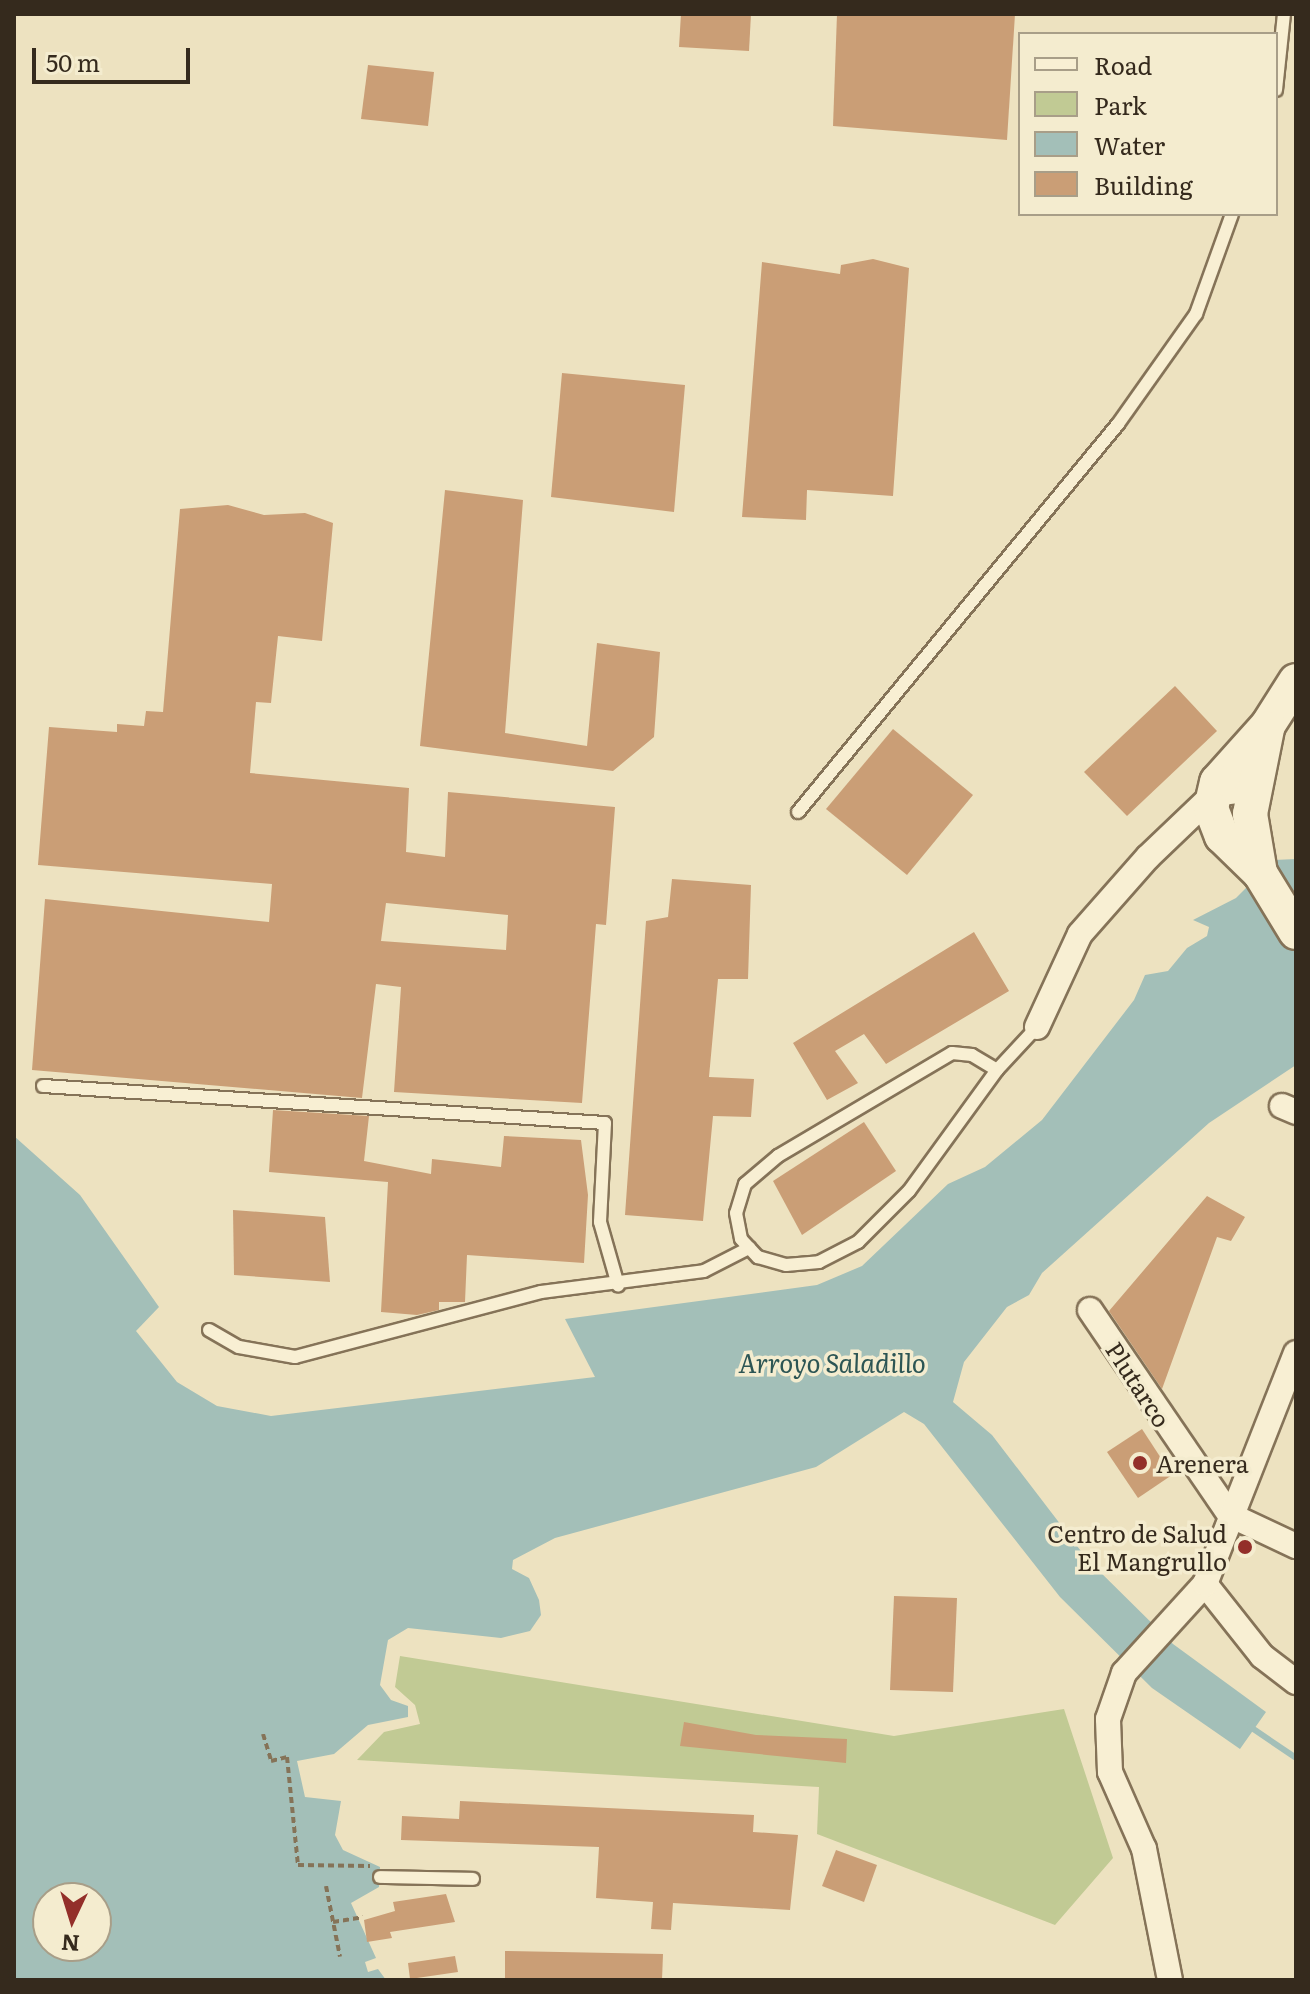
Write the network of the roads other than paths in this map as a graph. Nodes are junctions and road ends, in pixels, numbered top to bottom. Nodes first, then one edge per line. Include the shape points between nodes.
1 (1284, 14) edge
2 (1278, 71) edge
3 (1231, 216) edge
4 (1296, 681) edge
5 (1268, 725) junction
6 (1250, 806) junction
7 (798, 812) dead end
8 (1205, 816) junction
9 (1260, 873) junction
10 (1296, 932) edge
11 (1037, 1027) joint
12 (997, 1070) junction
13 (43, 1086) dead end
14 (749, 1248) junction
15 (618, 1285) junction
16 (1090, 1310) dead end
17 (209, 1330) dead end
18 (1296, 1353) edge
19 (1230, 1515) junction
20 (1296, 1546) edge
21 (1205, 1584) junction
22 (1296, 1682) edge
23 (380, 1872) road end
24 (473, 1879) dead end
25 (1170, 1980) edge

1 - 2 lane
3 - 7 lane via 1196,314 1118,424
4 - 5 street
5 - 6 street
5 - 8 street via 1237,755
6 - 8 street
6 - 9 street
8 - 9 street
8 - 11 street via 1148,857 1080,934
9 - 10 street
11 - 12 lane
12 - 14 lane via 909,1191 858,1242 819,1262 786,1265
12 - 14 lane via 972,1055 952,1053 778,1156 745,1184 736,1213
13 - 15 lane via 605,1123 600,1222
14 - 15 lane via 704,1271
15 - 17 lane via 541,1292 295,1357 239,1347
16 - 19 street, Plutarco
18 - 19 street
19 - 20 street
19 - 21 street
21 - 22 street via 1262,1656
21 - 25 street via 1124,1673 1108,1719 1110,1772 1144,1849
23 - 24 lane

